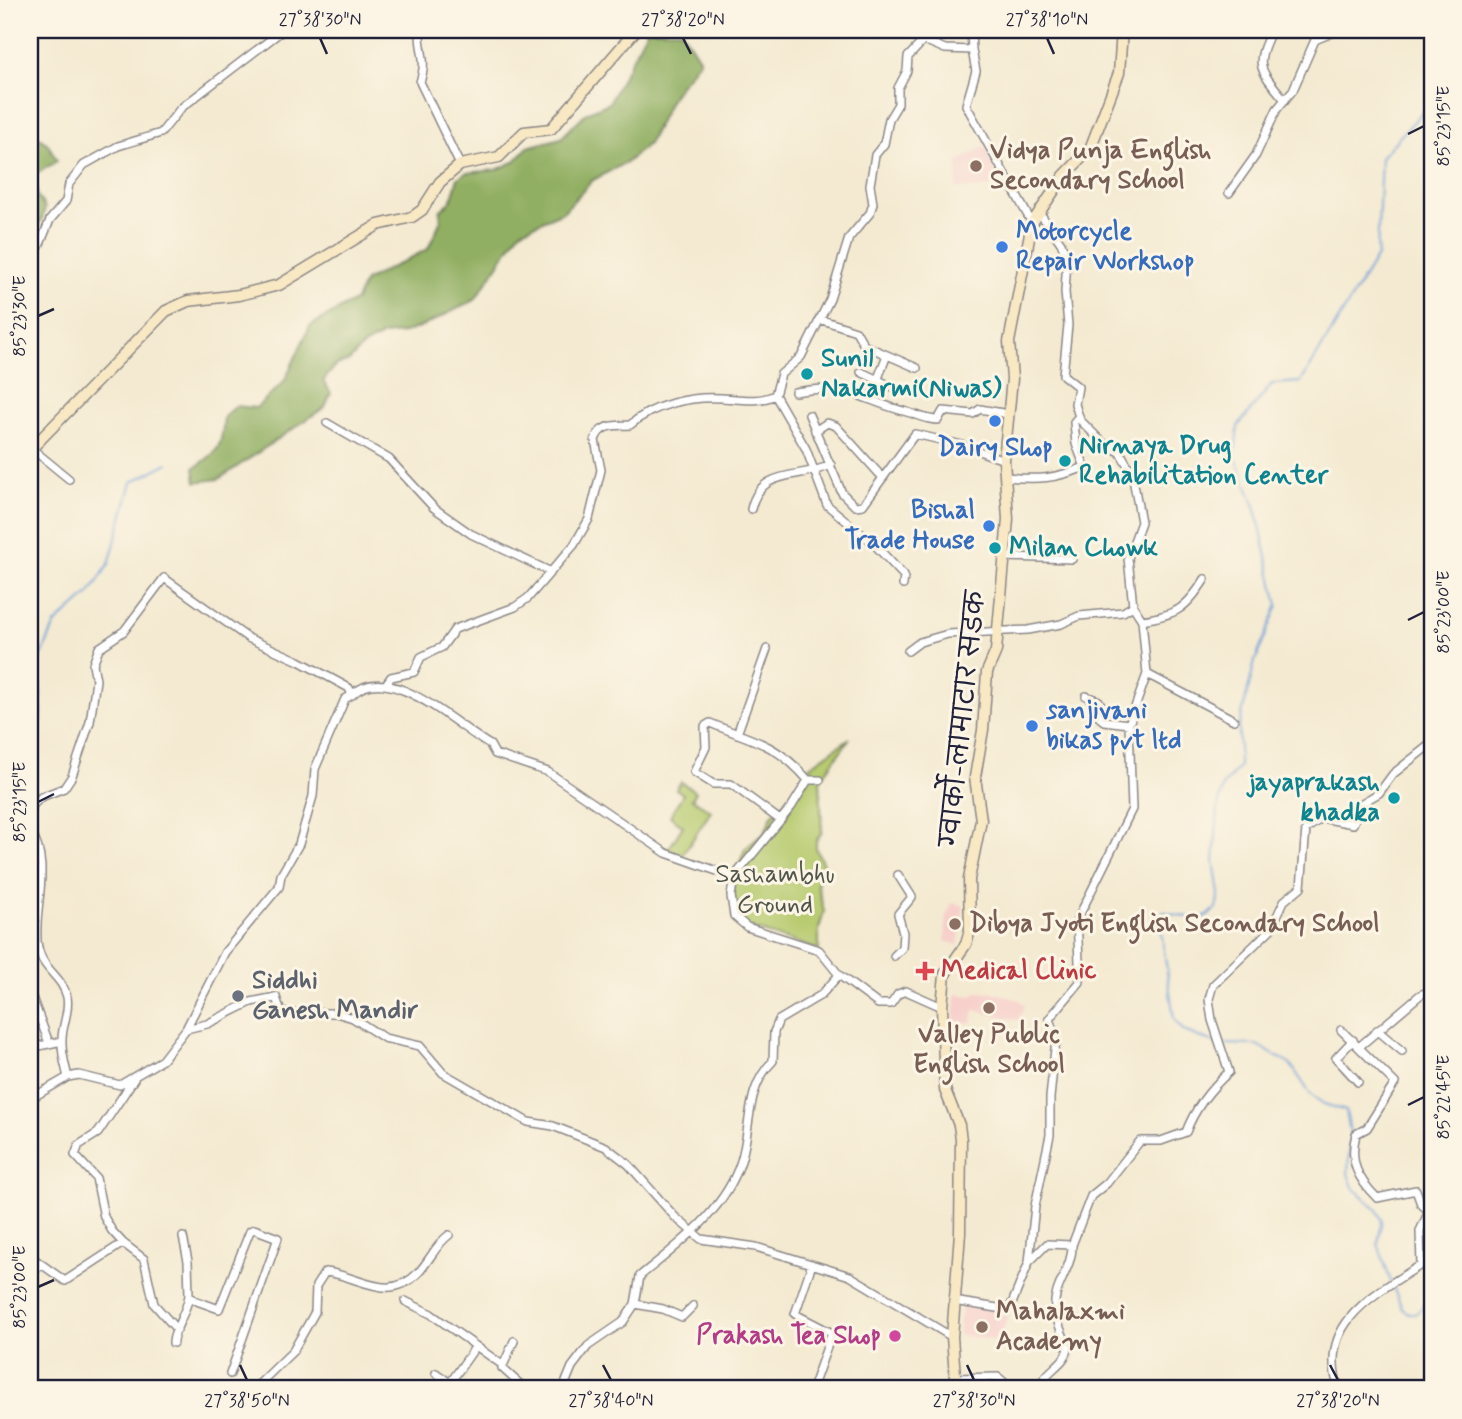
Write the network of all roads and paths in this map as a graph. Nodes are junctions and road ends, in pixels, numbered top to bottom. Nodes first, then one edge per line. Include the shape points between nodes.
1 (283, 30) edge
2 (420, 30) edge
3 (636, 30) edge
4 (910, 30) edge
5 (971, 30) edge
6 (1122, 30) edge
7 (1272, 30) edge
8 (1339, 30) edge
9 (924, 40) junction
10 (972, 50) junction
11 (1284, 100) junction
12 (460, 165) junction
13 (1229, 193) dead end
14 (1039, 212) junction
15 (1032, 223) junction
16 (30, 268) edge
17 (819, 319) junction
18 (887, 355) junction
19 (917, 368) dead end
20 (860, 372) dead end
21 (876, 380) junction
22 (893, 387) dead end
23 (795, 392) dead end
24 (775, 395) junction
25 (870, 399) junction
26 (1008, 414) junction
27 (808, 415) dead end
28 (1079, 416) junction
29 (327, 423) dead end
30 (815, 431) junction
31 (30, 449) edge
32 (1004, 460) junction
33 (831, 466) junction
34 (814, 472) junction
35 (1006, 477) junction
36 (883, 478) junction
37 (69, 479) dead end
38 (751, 509) dead end
39 (1004, 557) junction
40 (1072, 559) dead end
41 (551, 572) junction
42 (1205, 579) dead end
43 (903, 585) dead end
44 (1133, 607) junction
45 (1142, 620) junction
46 (997, 629) junction
47 (767, 649) dead end
48 (908, 651) dead end
49 (1147, 674) junction
50 (386, 684) junction
51 (352, 695) junction
52 (1086, 696) dead end
53 (1234, 720) dead end
54 (1129, 724) junction
55 (737, 734) junction
56 (1432, 744) edge
57 (808, 780) junction
58 (820, 780) dead end
59 (30, 816) edge
60 (780, 820) junction
61 (30, 830) edge
62 (898, 875) dead end
63 (734, 877) junction
64 (894, 956) dead end
65 (839, 975) junction
66 (1432, 990) edge
67 (30, 992) edge
68 (942, 1007) junction
69 (186, 1029) junction
70 (1341, 1030) dead end
71 (1377, 1030) junction
72 (1353, 1040) junction
73 (62, 1041) junction
74 (49, 1043) junction
75 (1360, 1046) junction
76 (30, 1048) edge
77 (1402, 1051) dead end
78 (68, 1077) junction
79 (134, 1078) junction
80 (1358, 1082) dead end
81 (30, 1099) edge
82 (1432, 1189) edge
83 (1429, 1211) junction
84 (692, 1234) junction
85 (449, 1235) dead end
86 (183, 1237) dead end
87 (123, 1243) junction
88 (1072, 1245) junction
89 (30, 1256) edge
90 (1029, 1262) junction
91 (812, 1264) junction
92 (43, 1265) junction
93 (30, 1273) edge
94 (189, 1295) junction
95 (405, 1301) dead end
96 (953, 1301) junction
97 (635, 1304) junction
98 (693, 1306) dead end
99 (177, 1330) junction
100 (952, 1337) junction
101 (514, 1341) dead end
102 (173, 1343) dead end
103 (476, 1346) junction
104 (501, 1364) junction
105 (436, 1373) dead end
106 (230, 1374) dead end
107 (956, 1383) edge
108 (254, 1389) edge
109 (530, 1389) edge
110 (563, 1389) edge
111 (812, 1389) edge
112 (1003, 1389) edge
113 (1039, 1389) edge
114 (1339, 1389) edge

1 - 16 street via 181,108 160,133 118,146 83,164 69,184 66,201 50,220
2 - 12 street via 426,65 420,82
3 - 12 main road via 551,129 524,132 499,157
4 - 9 street
5 - 10 street
6 - 14 main road, ग्वार्को-लामाटार सडक via 1119,74 1090,149
7 - 11 street via 1259,57 1260,67
8 - 11 street via 1315,40
9 - 10 street via 945,49
9 - 17 street via 908,57 898,104 888,119 884,144 875,155 870,213 849,238 831,299
10 - 15 street via 976,71 966,105
11 - 13 street via 1256,155
12 - 31 main road via 440,182 422,211 378,225 288,281 188,301 166,311
14 - 15 main road, ग्वार्को-लामाटार सडक
14 - 28 street via 1067,258 1063,375 1077,387 1074,404
15 - 26 main road, ग्वार्को-लामाटार सडक via 1009,342 1012,379
17 - 18 street via 856,331 864,345
17 - 24 street via 801,357 781,374
18 - 19 street
18 - 21 street
20 - 21 street
21 - 22 street
21 - 25 street
23 - 25 street via 823,387 854,391
24 - 34 street
24 - 41 street via 754,400 695,397 641,415 630,425 601,429 595,440 601,470 589,519
25 - 26 street via 925,420 939,420 943,411 973,414 980,409
26 - 32 main road, ग्वार्को-लामाटार सडक
27 - 30 street
28 - 35 street via 1075,433 1085,467 1044,480
28 - 44 street via 1103,443 1120,452 1132,473 1141,522 1128,558
29 - 41 street via 389,459 434,508 471,534
30 - 33 street
30 - 36 street via 827,423 836,426
31 - 37 street
32 - 35 main road, ग्वार्को-लामाटार सडक
32 - 36 street via 915,434
33 - 34 street
33 - 36 street via 842,493 855,506 863,505
34 - 38 street via 769,479 755,491
34 - 43 street via 827,505 874,544 904,576
35 - 39 main road, ग्वार्को-लामाटार सडक
39 - 40 street
39 - 46 main road, ग्वार्को-लामाटार सडक
41 - 50 street via 515,607 455,629 442,647 421,657 414,672 391,677
42 - 45 street via 1172,615
44 - 45 street
44 - 46 street via 1079,616 1051,627
45 - 49 street
46 - 48 street via 948,634 920,642
46 - 68 main road, ग्वार्को-लामाटार सडक via 974,788 981,820 970,879 970,930 945,974
47 - 55 street
49 - 53 street
49 - 54 street
50 - 51 street via 358,689
50 - 63 street via 422,697 490,745 495,754 548,772 666,853
51 - 59 street via 349,688 240,633 164,578 124,631 99,648 93,664 96,680 90,722 72,776 64,788 33,804
51 - 69 street via 345,699 315,769 313,796 299,844 279,887 225,952
52 - 54 street via 1099,701 1104,721
54 - 90 street via 1132,809 1077,920 1080,982 1049,1019 1056,1039 1051,1135 1035,1206
55 - 57 street via 788,757
55 - 60 street via 710,723 705,726 706,747 694,772 713,784 731,784
56 - 88 street via 1362,803 1353,824 1317,818 1306,829 1301,887 1283,901 1271,929 1213,985 1209,999 1229,1072 1195,1111 1185,1132 1161,1141 1140,1141 1091,1196
57 - 58 street
57 - 60 street
60 - 63 street
61 - 73 street via 41,861 40,956 64,986 68,1002
62 - 64 street via 912,897 898,914 902,948
63 - 65 street via 734,916 747,926 820,950
65 - 68 street via 878,1004 891,1004 906,991
65 - 84 street via 821,995 779,1020 773,1061 751,1101 741,1161 725,1193
66 - 71 street
67 - 74 street
68 - 96 main road, ग्वार्को-लामाटार सडक via 944,1090 961,1140 960,1233
69 - 79 street via 162,1060
69 - 84 street via 251,1002 276,997 281,1013 336,1013 353,1018 384,1038 420,1046 443,1073 528,1122 554,1126 606,1147 628,1164
70 - 72 street
71 - 75 street
71 - 77 street
72 - 75 street
72 - 80 street via 1336,1058
73 - 74 street
73 - 78 street
74 - 76 street
75 - 83 street via 1395,1083 1367,1128 1356,1134 1352,1150 1355,1173 1377,1198 1416,1190
78 - 79 street via 79,1075 115,1086
78 - 81 street
79 - 87 street via 98,1133 75,1151 96,1178 104,1217
82 - 83 street
83 - 114 street via 1420,1231 1421,1265 1360,1304 1334,1344 1333,1367
84 - 91 street
84 - 97 street via 640,1276
85 - 108 street via 412,1279 395,1288 360,1284 325,1272 316,1286 315,1312 293,1351
86 - 94 street
87 - 92 street via 65,1280
87 - 99 street via 145,1259 154,1304
88 - 90 street via 1047,1244
88 - 113 street via 1073,1257 1054,1313 1068,1354 1041,1379
89 - 92 street
90 - 96 street via 1016,1300 1008,1309
91 - 100 street via 860,1281
91 - 111 street via 795,1314 832,1333
92 - 93 street
94 - 99 street
94 - 106 street via 219,1309 250,1231 278,1238
95 - 103 street
96 - 100 main road, ग्वार्को-लामाटार सडक
97 - 98 street via 682,1317
97 - 110 street via 623,1322 588,1346
99 - 102 street
100 - 107 main road, ग्वार्को-लामाटार सडक
101 - 104 street
103 - 104 street
103 - 105 street via 450,1383
104 - 109 street via 522,1387
107 - 112 street via 998,1377 1004,1382

